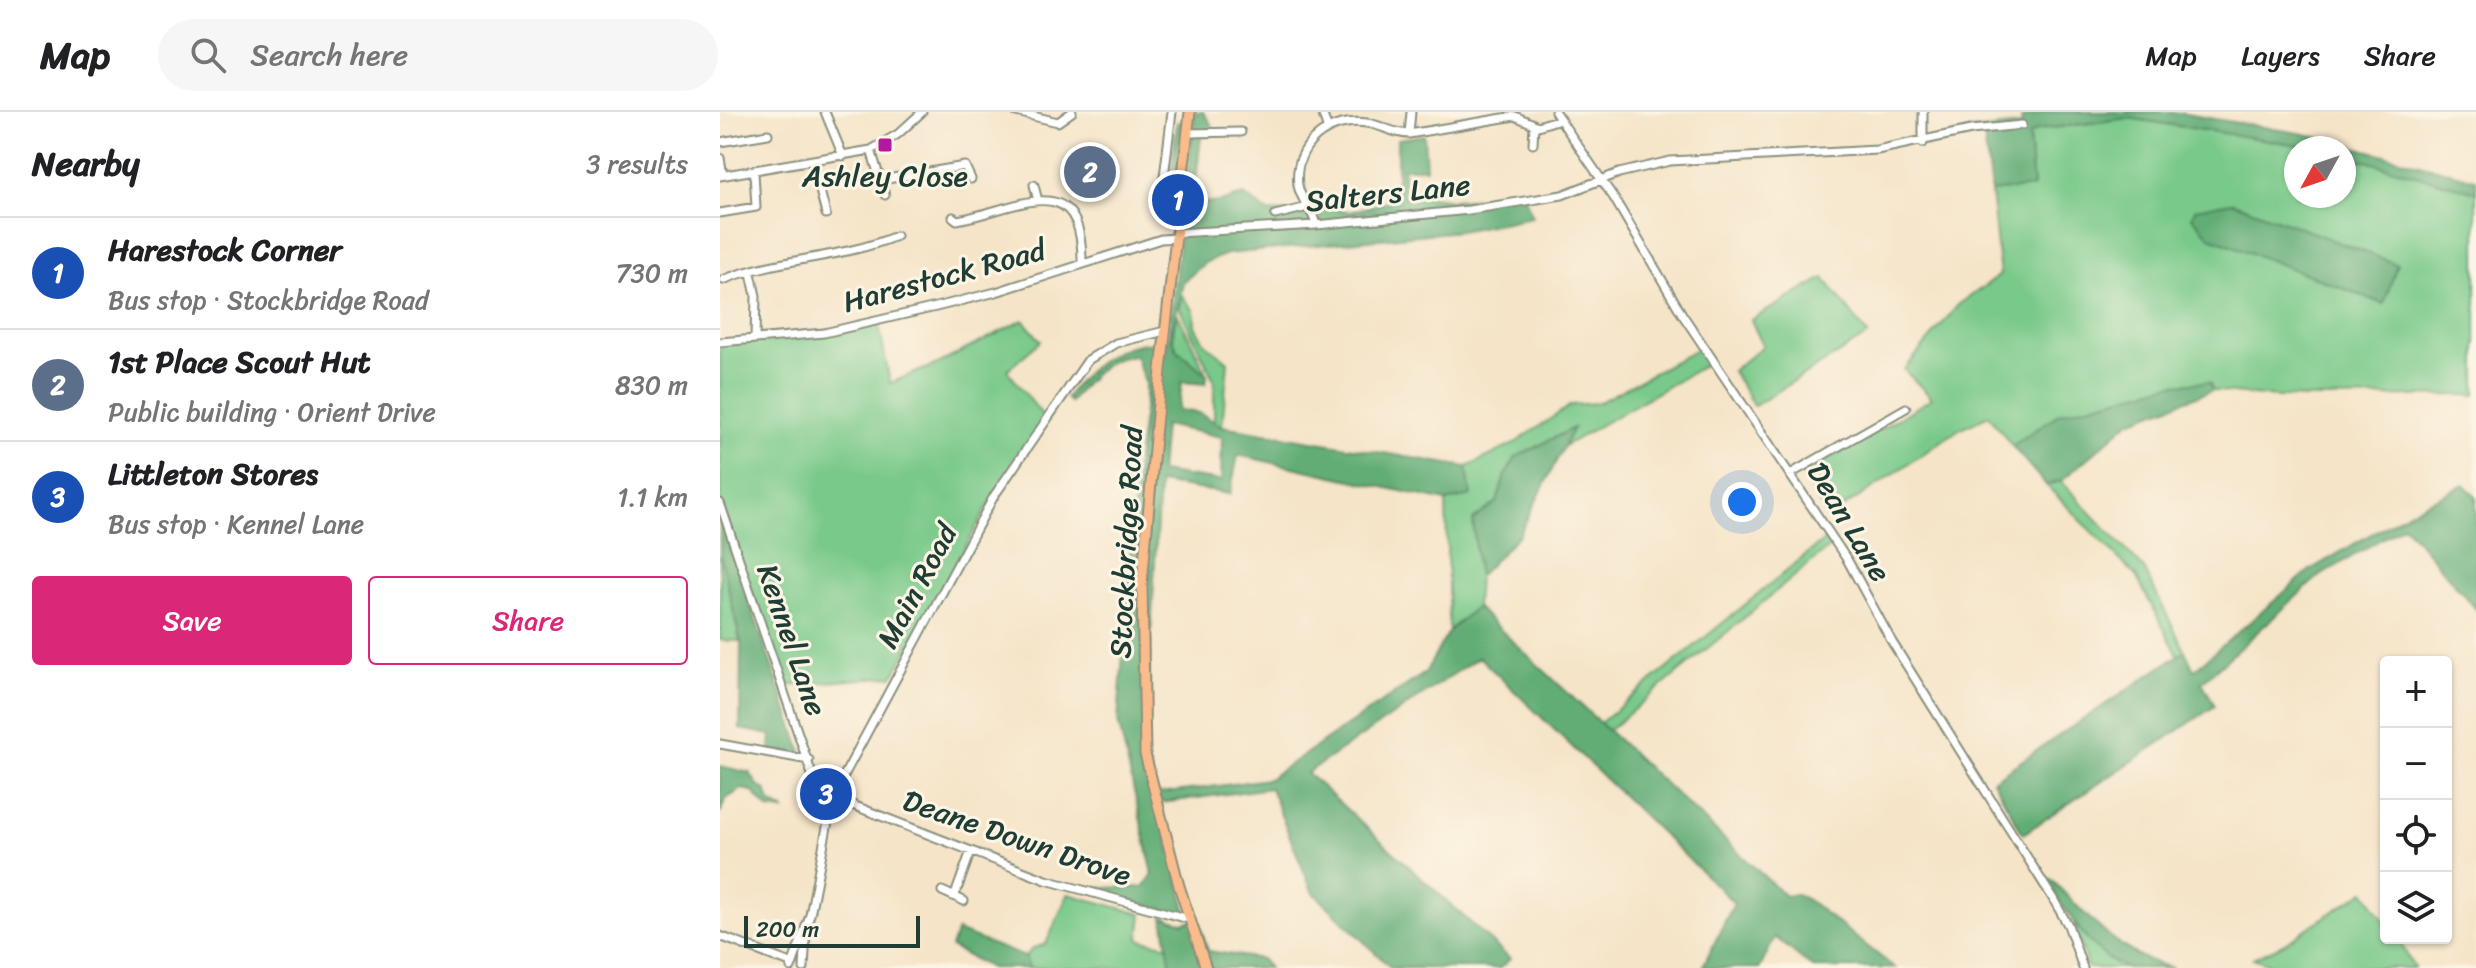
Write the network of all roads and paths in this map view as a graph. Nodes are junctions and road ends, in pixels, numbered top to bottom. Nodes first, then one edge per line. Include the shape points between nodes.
1 (825, 112) edge
2 (922, 112) edge
3 (1016, 112) edge
4 (1072, 112) edge
5 (1322, 112) edge
6 (1411, 112) edge
7 (1923, 112) edge
8 (1172, 113) edge
9 (1189, 114) edge
10 (1558, 115) edge
11 (1485, 122) junction
12 (1534, 125) junction
13 (2022, 125) dead end
14 (1327, 127) junction
15 (1445, 130) junction
16 (1246, 131) dead end
17 (1188, 133) junction
18 (768, 134) dead end
19 (1409, 134) junction
20 (1488, 134) dead end
21 (1448, 139) dead end
22 (720, 142) edge
23 (1923, 143) junction
24 (1533, 144) dead end
25 (871, 150) junction
26 (843, 156) junction
27 (720, 158) edge
28 (813, 163) junction
29 (754, 172) junction
30 (722, 175) edge
31 (971, 179) dead end
32 (881, 180) junction
33 (1601, 180) junction
34 (1034, 185) dead end
35 (885, 195) dead end
36 (1037, 197) junction
37 (1163, 206) dead end
38 (1308, 207) junction
39 (720, 213) edge
40 (826, 214) dead end
41 (1275, 215) dead end
42 (953, 217) dead end
43 (1316, 225) junction
44 (1176, 235) junction
45 (896, 236) dead end
46 (1082, 263) junction
47 (751, 273) junction
48 (728, 281) dead end
49 (1165, 331) junction
50 (755, 339) junction
51 (720, 342) edge
52 (1906, 408) dead end
53 (1792, 473) junction
54 (720, 503) edge
55 (720, 744) edge
56 (809, 760) junction
57 (819, 792) junction
58 (833, 796) junction
59 (826, 816) junction
60 (971, 851) junction
61 (942, 891) dead end
62 (955, 895) junction
63 (964, 901) dead end
64 (1189, 919) junction
65 (805, 932) junction
66 (720, 936) edge
67 (792, 966) edge
68 (804, 968) edge
69 (1206, 968) edge
70 (2083, 968) edge

1 - 26 street
2 - 25 street
3 - 4 street via 1058,122
5 - 14 street
6 - 19 street
7 - 23 street
8 - 9 street
8 - 37 street
9 - 17 main road, Stockbridge Road
10 - 12 street via 1545,126
10 - 33 street, Dean Lane
11 - 12 street via 1515,116
11 - 15 street
11 - 20 street
12 - 24 street
13 - 23 street, Salters Lane via 1971,130
14 - 19 street via 1370,123
14 - 38 street via 1308,145 1299,171 1298,186
15 - 19 street
15 - 21 street
16 - 17 street
17 - 44 main road, Stockbridge Road
18 - 22 street
23 - 33 street, Salters Lane via 1670,161
25 - 26 street
25 - 32 street
26 - 28 street
27 - 30 street
28 - 29 street
28 - 40 street
29 - 30 street
29 - 39 street via 756,207
31 - 32 street via 965,166 956,166
32 - 35 street
33 - 43 street, Salters Lane via 1562,195 1469,210
33 - 53 street, Dean Lane via 1675,303
34 - 36 street
36 - 42 street via 973,217
36 - 46 street via 1073,214 1080,229
38 - 41 street
38 - 43 street
43 - 44 street, Salters Lane
44 - 46 street, Harestock Road
44 - 49 main road, Stockbridge Road
45 - 47 street
46 - 50 street, Harestock Road via 936,307 824,333
47 - 48 street
47 - 50 street
49 - 58 street, Main Road via 1106,347 1079,371 987,506
49 - 64 main road, Stockbridge Road via 1142,584 1145,757
50 - 51 street, Harestock Road
52 - 53 street
53 - 70 street, Dean Lane via 2047,888
54 - 56 street, Kennel Lane
55 - 56 street
56 - 57 street, Kennel Lane
57 - 58 street
57 - 59 street, Kennel Lane
58 - 59 street, Main Road
58 - 60 street, Deane Down Drove
59 - 65 street, Main Road
60 - 62 street
60 - 64 street, Deane Down Drove via 1046,880
61 - 62 street
62 - 63 street
64 - 69 main road, Stockbridge Road
65 - 67 street, Main Road
65 - 68 street, Main Road
66 - 67 street

